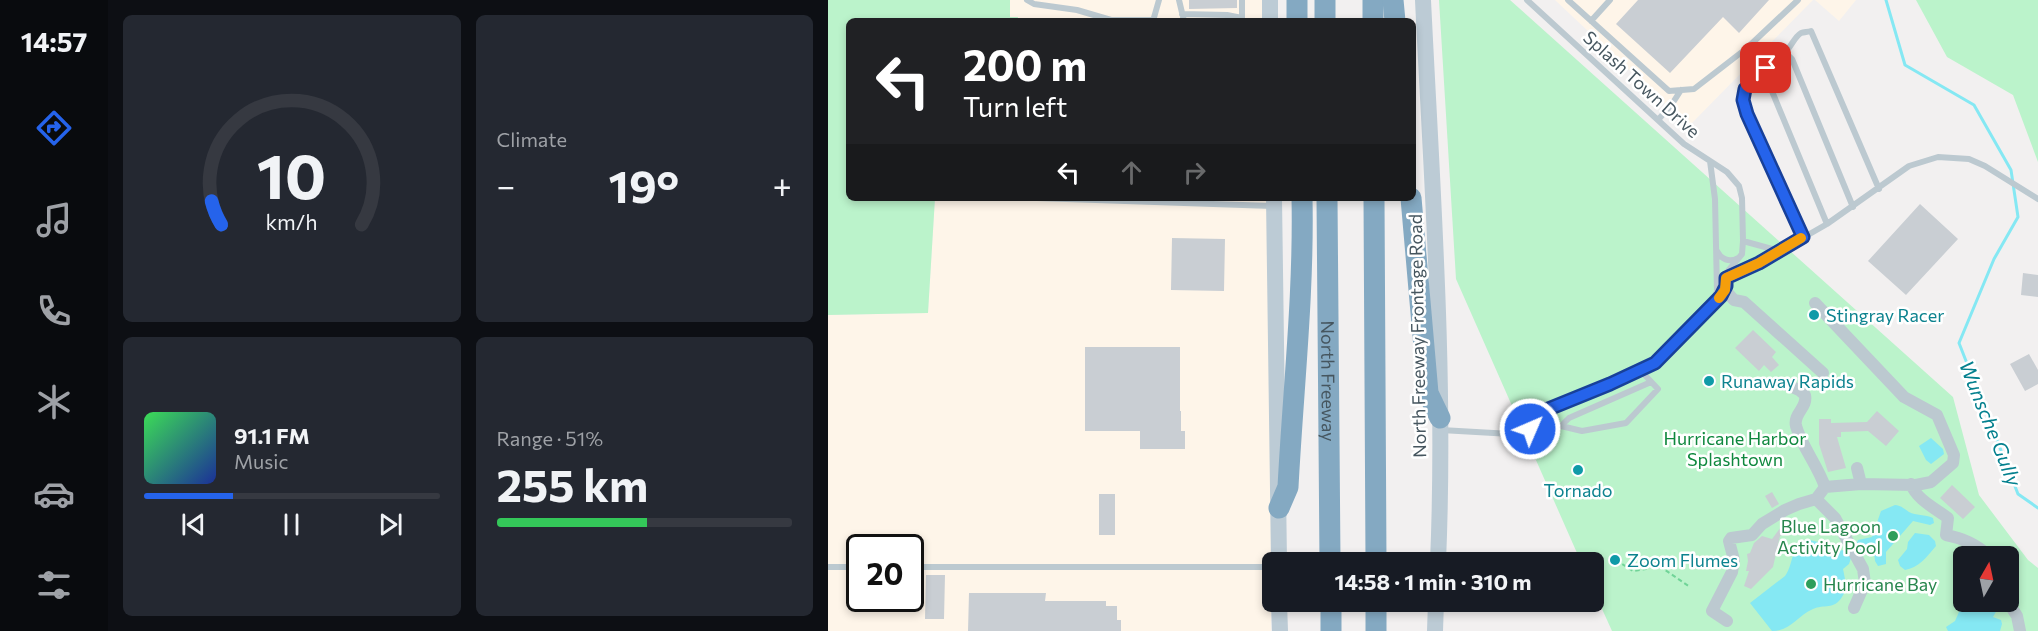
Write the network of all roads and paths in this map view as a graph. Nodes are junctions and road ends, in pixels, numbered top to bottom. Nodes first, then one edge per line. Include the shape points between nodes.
1 (1027, 0) edge
2 (1159, 0) edge
3 (1179, 0) edge
4 (1242, 0) edge
5 (1270, 0) edge
6 (1297, 0) edge
7 (1325, 0) edge
8 (1373, 0) edge
9 (1393, 0) edge
10 (1423, 0) edge
11 (1527, 0) edge
12 (1568, 0) edge
13 (1610, 0) edge
14 (1798, 0) edge
15 (1182, 14) junction
16 (1105, 18) edge
17 (1154, 18) edge
18 (1183, 18) edge
19 (1236, 18) edge
20 (1242, 18) edge
21 (1270, 18) edge
22 (1297, 18) edge
23 (1325, 18) edge
24 (1373, 18) edge
25 (1395, 18) edge
26 (1591, 21) junction
27 (1785, 52) junction
28 (1763, 75) junction
29 (1681, 90) junction
30 (1658, 120) junction
31 (1710, 160) junction
32 (1879, 189) junction
33 (2038, 199) edge
34 (1215, 201) edge
35 (1302, 201) edge
36 (1327, 201) edge
37 (1374, 201) edge
38 (1411, 201) edge
39 (1274, 202) edge
40 (1853, 207) junction
41 (1827, 224) junction
42 (1803, 237) junction
43 (1743, 241) junction
44 (1716, 247) junction
45 (1780, 250) junction
46 (1741, 256) junction
47 (1726, 284) junction
48 (1815, 303) dead end
49 (1708, 309) junction
50 (1640, 370) junction
51 (1823, 373) dead end
52 (1651, 382) junction
53 (1785, 384) dead end
54 (1440, 424) junction
55 (1561, 426) junction
56 (1530, 429) junction
57 (1857, 468) dead end
58 (1861, 484) junction
59 (1911, 484) junction
60 (1825, 487) junction
61 (1816, 499) junction
62 (1279, 508) junction
63 (1977, 546) edge
64 (1279, 552) edge
65 (1330, 552) edge
66 (1376, 552) edge
67 (1438, 552) edge
68 (1616, 560) dead end
69 (828, 567) edge
70 (846, 567) edge
71 (924, 567) edge
72 (1262, 567) edge
73 (1690, 587) dead end
74 (1854, 608) dead end
75 (1279, 612) edge
76 (1331, 612) edge
77 (1376, 612) edge
78 (1436, 612) edge
79 (2014, 612) edge
80 (1728, 621) dead end
81 (1280, 631) edge
82 (1331, 631) edge
83 (1376, 631) edge
84 (1435, 631) edge
85 (2020, 631) edge

1 - 16 lane
2 - 17 lane
3 - 15 lane
4 - 20 lane
5 - 21 main road
6 - 22 highway
7 - 23 highway
8 - 24 highway
9 - 25 highway
10 - 54 main road, North Freeway Frontage Road
11 - 30 lane, Splash Town Drive
12 - 26 lane
13 - 26 lane
14 - 29 lane via 1747,48 1694,89
15 - 18 lane
15 - 19 lane
26 - 29 lane via 1669,91
27 - 28 lane
27 - 32 lane via 1801,33 1811,32
27 - 40 lane via 1792,59
28 - 41 lane
28 - 42 lane via 1745,89 1743,100
29 - 30 lane
30 - 31 lane, Splash Town Drive
31 - 43 lane, Splash Town Drive via 1739,186
31 - 44 lane
32 - 33 lane via 1909,166 1938,157 1969,159 1986,166
32 - 40 lane
34 - 39 lane
35 - 62 highway via 1288,487
36 - 65 highway, North Freeway
37 - 66 highway
38 - 54 highway via 1428,393
39 - 62 main road
40 - 41 lane
41 - 42 lane
42 - 45 lane
43 - 45 lane
43 - 46 lane
44 - 46 lane via 1725,260
44 - 49 lane via 1717,291
45 - 47 lane
46 - 47 lane via 1728,272
47 - 49 lane
47 - 51 street via 1734,300 1744,302
48 - 59 street via 1904,396 1937,415 1952,446 1953,463 1931,482
49 - 50 lane via 1655,363
50 - 52 lane
50 - 56 lane via 1546,410 1534,419
52 - 55 lane via 1569,418
52 - 55 lane via 1658,389 1626,423 1582,431
53 - 60 street via 1805,395 1804,406 1797,415 1797,428
54 - 56 lane via 1511,434
54 - 67 main road, North Freeway Frontage Road
55 - 56 lane
57 - 58 street
58 - 59 street
58 - 60 street
59 - 63 street via 1913,491 1947,523 1946,535
60 - 61 street
61 - 74 street via 1835,518 1865,578
61 - 80 street via 1785,510 1752,535 1731,538 1732,572 1712,611
62 - 64 main road
68 - 73 path via 1634,571 1646,569 1652,561
69 - 70 lane
71 - 72 lane
75 - 81 main road
76 - 82 highway
77 - 83 highway
78 - 84 main road
79 - 85 street

